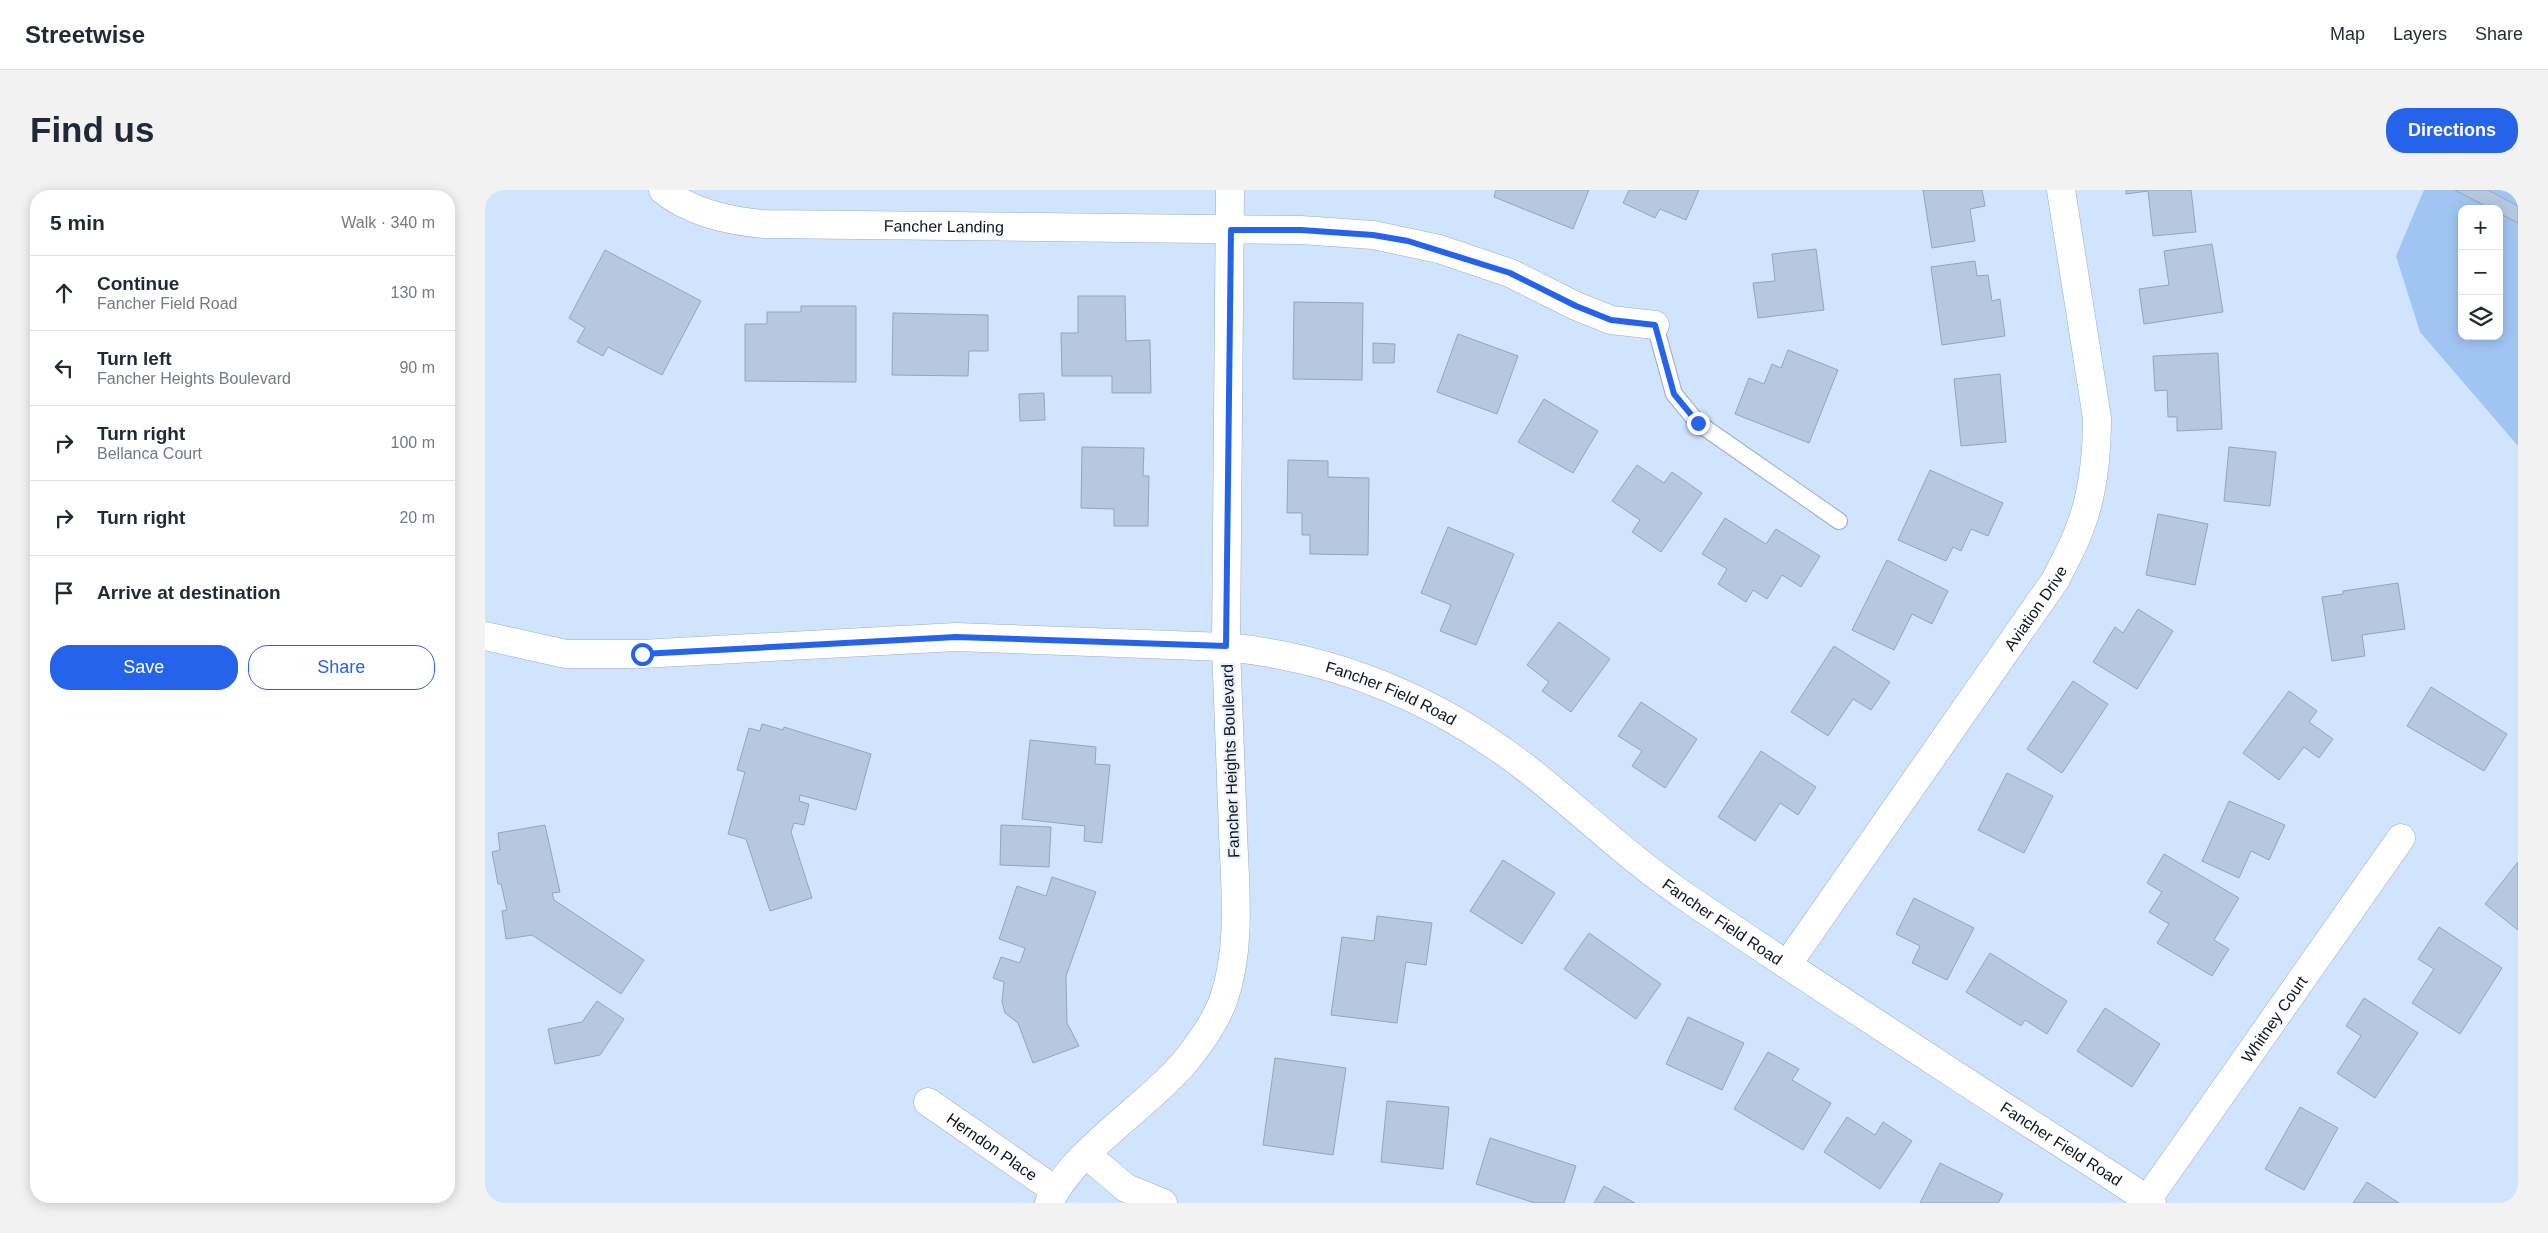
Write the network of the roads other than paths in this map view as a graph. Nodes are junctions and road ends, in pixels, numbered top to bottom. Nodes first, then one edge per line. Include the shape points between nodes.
1 (663, 190) edge
2 (1230, 190) edge
3 (2061, 190) edge
4 (1231, 230) junction
5 (1655, 325) joint
6 (1839, 521) dead end
7 (485, 636) edge
8 (1226, 646) junction
9 (2401, 838) dead end
10 (1787, 964) junction
11 (928, 1102) dead end
12 (1087, 1155) junction
13 (1052, 1197) edge
14 (2149, 1202) edge
15 (1163, 1203) edge

1 - 4 street, Fancher Landing via 709,215 742,222
2 - 4 street, Fancher Heights Boulevard
3 - 10 street, Aviation Drive via 2097,418 2097,452 2089,502 2078,534 2056,579
4 - 5 street, Fancher Landing via 1310,231 1408,241 1510,273 1611,320
4 - 8 street, Fancher Heights Boulevard
5 - 6 lane via 1674,394 1698,423
7 - 8 street, Fancher Field Road via 566,654 642,654 956,637
8 - 10 street, Fancher Field Road via 1315,662 1373,680 1429,705 1502,751 1667,883
8 - 12 street, Fancher Heights Boulevard via 1234,937 1231,970 1223,1000 1212,1026 1183,1064
9 - 14 street, Whitney Court
10 - 14 street, Fancher Field Road
11 - 13 street, Herndon Place
12 - 13 street, Fancher Heights Boulevard
12 - 15 street via 1126,1188

